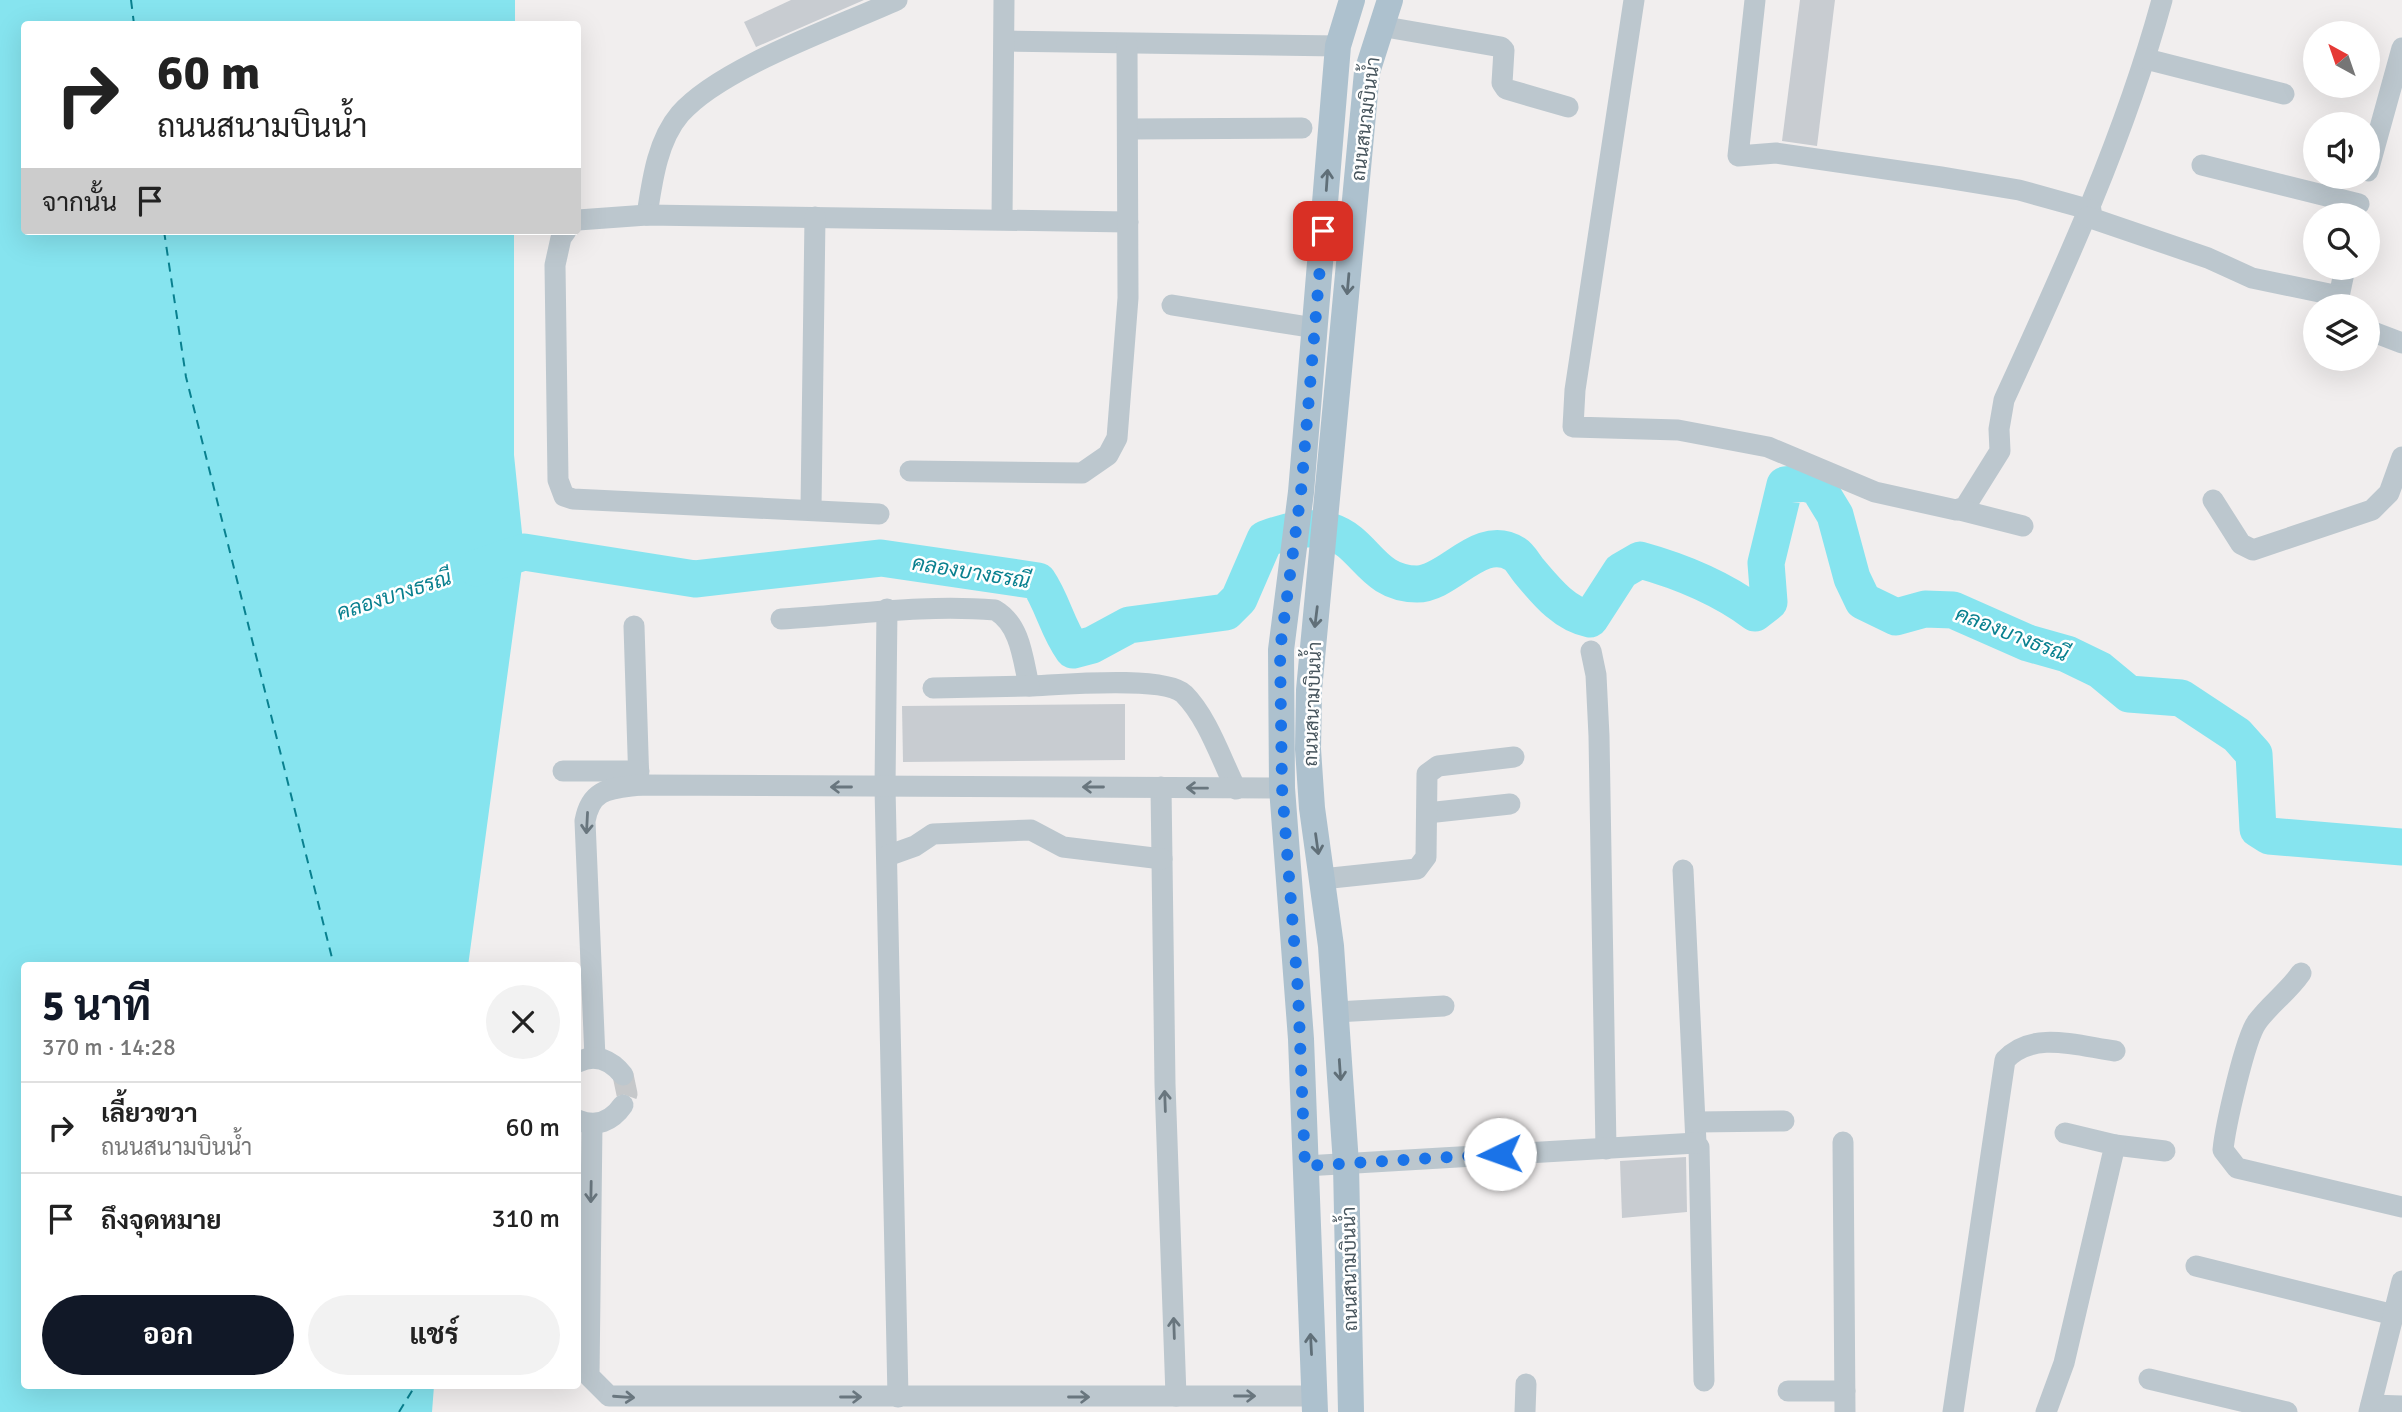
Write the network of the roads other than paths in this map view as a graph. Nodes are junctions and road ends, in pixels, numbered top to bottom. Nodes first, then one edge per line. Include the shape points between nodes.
1 (897, 0) edge
2 (1004, 0) edge
3 (1352, 0) edge
4 (1390, 0) edge
5 (1634, 0) edge
6 (1755, 0) edge
7 (2162, 0) edge
8 (1380, 26) junction
9 (1006, 41) junction
10 (1127, 44) junction
11 (1338, 46) junction
12 (2402, 48) edge
13 (2146, 59) junction
14 (2284, 94) dead end
15 (1568, 107) dead end
16 (1302, 128) dead end
17 (2380, 128) edge
18 (1130, 129) junction
19 (2202, 165) dead end
20 (2333, 203) edge
21 (2089, 214) junction
22 (647, 215) junction
23 (815, 216) junction
24 (1002, 219) junction
25 (581, 220) edge
26 (1129, 222) junction
27 (563, 235) edge
28 (2312, 294) edge
29 (1172, 305) dead end
30 (1315, 328) junction
31 (2380, 335) edge
32 (2402, 343) edge
33 (2402, 457) edge
34 (910, 471) dead end
35 (2213, 500) dead end
36 (811, 508) junction
37 (1961, 510) junction
38 (880, 514) dead end
39 (2023, 527) dead end
40 (887, 609) junction
41 (781, 619) dead end
42 (634, 626) dead end
43 (1591, 651) dead end
44 (1029, 686) junction
45 (933, 688) dead end
46 (1514, 757) dead end
47 (563, 771) dead end
48 (639, 778) junction
49 (885, 787) junction
50 (1161, 787) junction
51 (1282, 788) junction
52 (1236, 789) junction
53 (1510, 804) dead end
54 (1427, 813) junction
55 (887, 856) junction
56 (1162, 859) junction
57 (1683, 870) dead end
58 (1322, 879) junction
59 (2301, 973) dead end
60 (1444, 1006) dead end
61 (1336, 1012) junction
62 (2115, 1051) dead end
63 (586, 1060) edge
64 (623, 1075) dead end
65 (623, 1105) dead end
66 (1784, 1121) dead end
67 (585, 1122) edge
68 (1696, 1133) junction
69 (2064, 1133) dead end
70 (1843, 1142) dead end
71 (2115, 1145) junction
72 (1606, 1149) junction
73 (2165, 1151) dead end
74 (1346, 1164) junction
75 (1305, 1166) junction
76 (2402, 1207) edge
77 (2196, 1266) dead end
78 (2402, 1281) edge
79 (2394, 1315) junction
80 (2148, 1379) dead end
81 (1704, 1381) dead end
82 (1526, 1384) dead end
83 (1788, 1391) dead end
84 (1176, 1396) junction
85 (898, 1397) junction
86 (1845, 1401) edge
87 (1314, 1404) edge
88 (2402, 1406) edge
89 (2370, 1409) edge
90 (1351, 1412) edge
91 (1525, 1412) edge
92 (1953, 1412) edge
93 (2046, 1412) edge
94 (2287, 1412) edge

1 - 22 street via 736,72 702,94 678,116 666,138 654,171
2 - 9 street
3 - 11 main road, ถนนสนามบินน้ำ
4 - 8 main road, ถนนสนามบินน้ำ
5 - 37 street via 1573,427 1678,430 1739,441 1776,450 1875,492
6 - 21 street via 1738,156 1776,153 1941,177 2019,190
7 - 13 street
8 - 15 street via 1501,47 1506,89
8 -> 58 main road, ถนนสนามบินน้ำ via 1367,72 1312,663 1308,749
9 - 10 street
9 - 24 street
10 - 11 street
10 - 18 street
30 -> 11 main road, ถนนสนามบินน้ำ
12 - 17 street
13 - 14 street
13 - 21 street
16 - 18 street
18 - 26 street
19 - 20 street
21 - 28 street via 2252,278
21 - 37 street via 2004,400 1998,429 2000,451
22 - 23 street
22 - 25 street
23 - 24 street
23 - 36 street
24 - 26 street
26 - 34 street via 1117,438 1108,455 1082,473
27 - 36 street via 555,265 558,480 564,496
29 - 30 street
30 - 51 main road, ถนนสนามบินน้ำ via 1301,492 1280,650
31 - 32 street
33 - 35 street via 2389,493 2372,510 2253,550 2241,544
36 - 38 street
37 - 39 street
40 - 41 street
40 - 44 street via 995,610 1011,625
40 - 49 street
42 - 48 street
43 - 72 street via 1599,736
44 - 45 street
44 - 52 street via 1158,683 1173,688 1194,706
46 - 54 street via 1437,766 1427,774
47 - 48 street
49 -> 48 street
48 -> 63 street via 599,794 588,805
50 -> 49 street
49 - 55 street
52 -> 50 street
50 - 56 street
51 - 52 street
51 - 75 main road, ถนนสนามบินน้ำ via 1296,957
53 - 54 street
54 - 58 street via 1426,857 1418,869
55 - 56 street via 933,834 1031,830 1063,846
55 - 85 street
84 -> 56 street via 1164,1084
57 - 68 street
58 - 61 main road, ถนนสนามบินน้ำ
59 - 76 street via 2288,993 2255,1024 2225,1125 2223,1150 2237,1168
60 - 61 street
61 -> 74 main road, ถนนสนามบินน้ำ
62 - 92 street via 2041,1041 2016,1049 2006,1060
63 - 64 street via 616,1066
65 - 67 street via 607,1121
66 - 68 street
67 -> 85 street via 589,1376 597,1387 609,1396 628,1398
68 - 72 street
68 - 81 street
69 - 71 street
70 - 86 street
71 - 73 street
71 - 93 street via 2064,1363
72 - 74 street
74 - 75 street
74 - 90 main road, ถนนสนามบินน้ำ
87 -> 75 main road, ถนนสนามบินน้ำ
77 - 79 street
78 - 79 street
79 - 89 street
80 - 94 street
82 - 91 street
83 - 86 street
85 -> 84 street
84 -> 87 street
88 - 89 street

